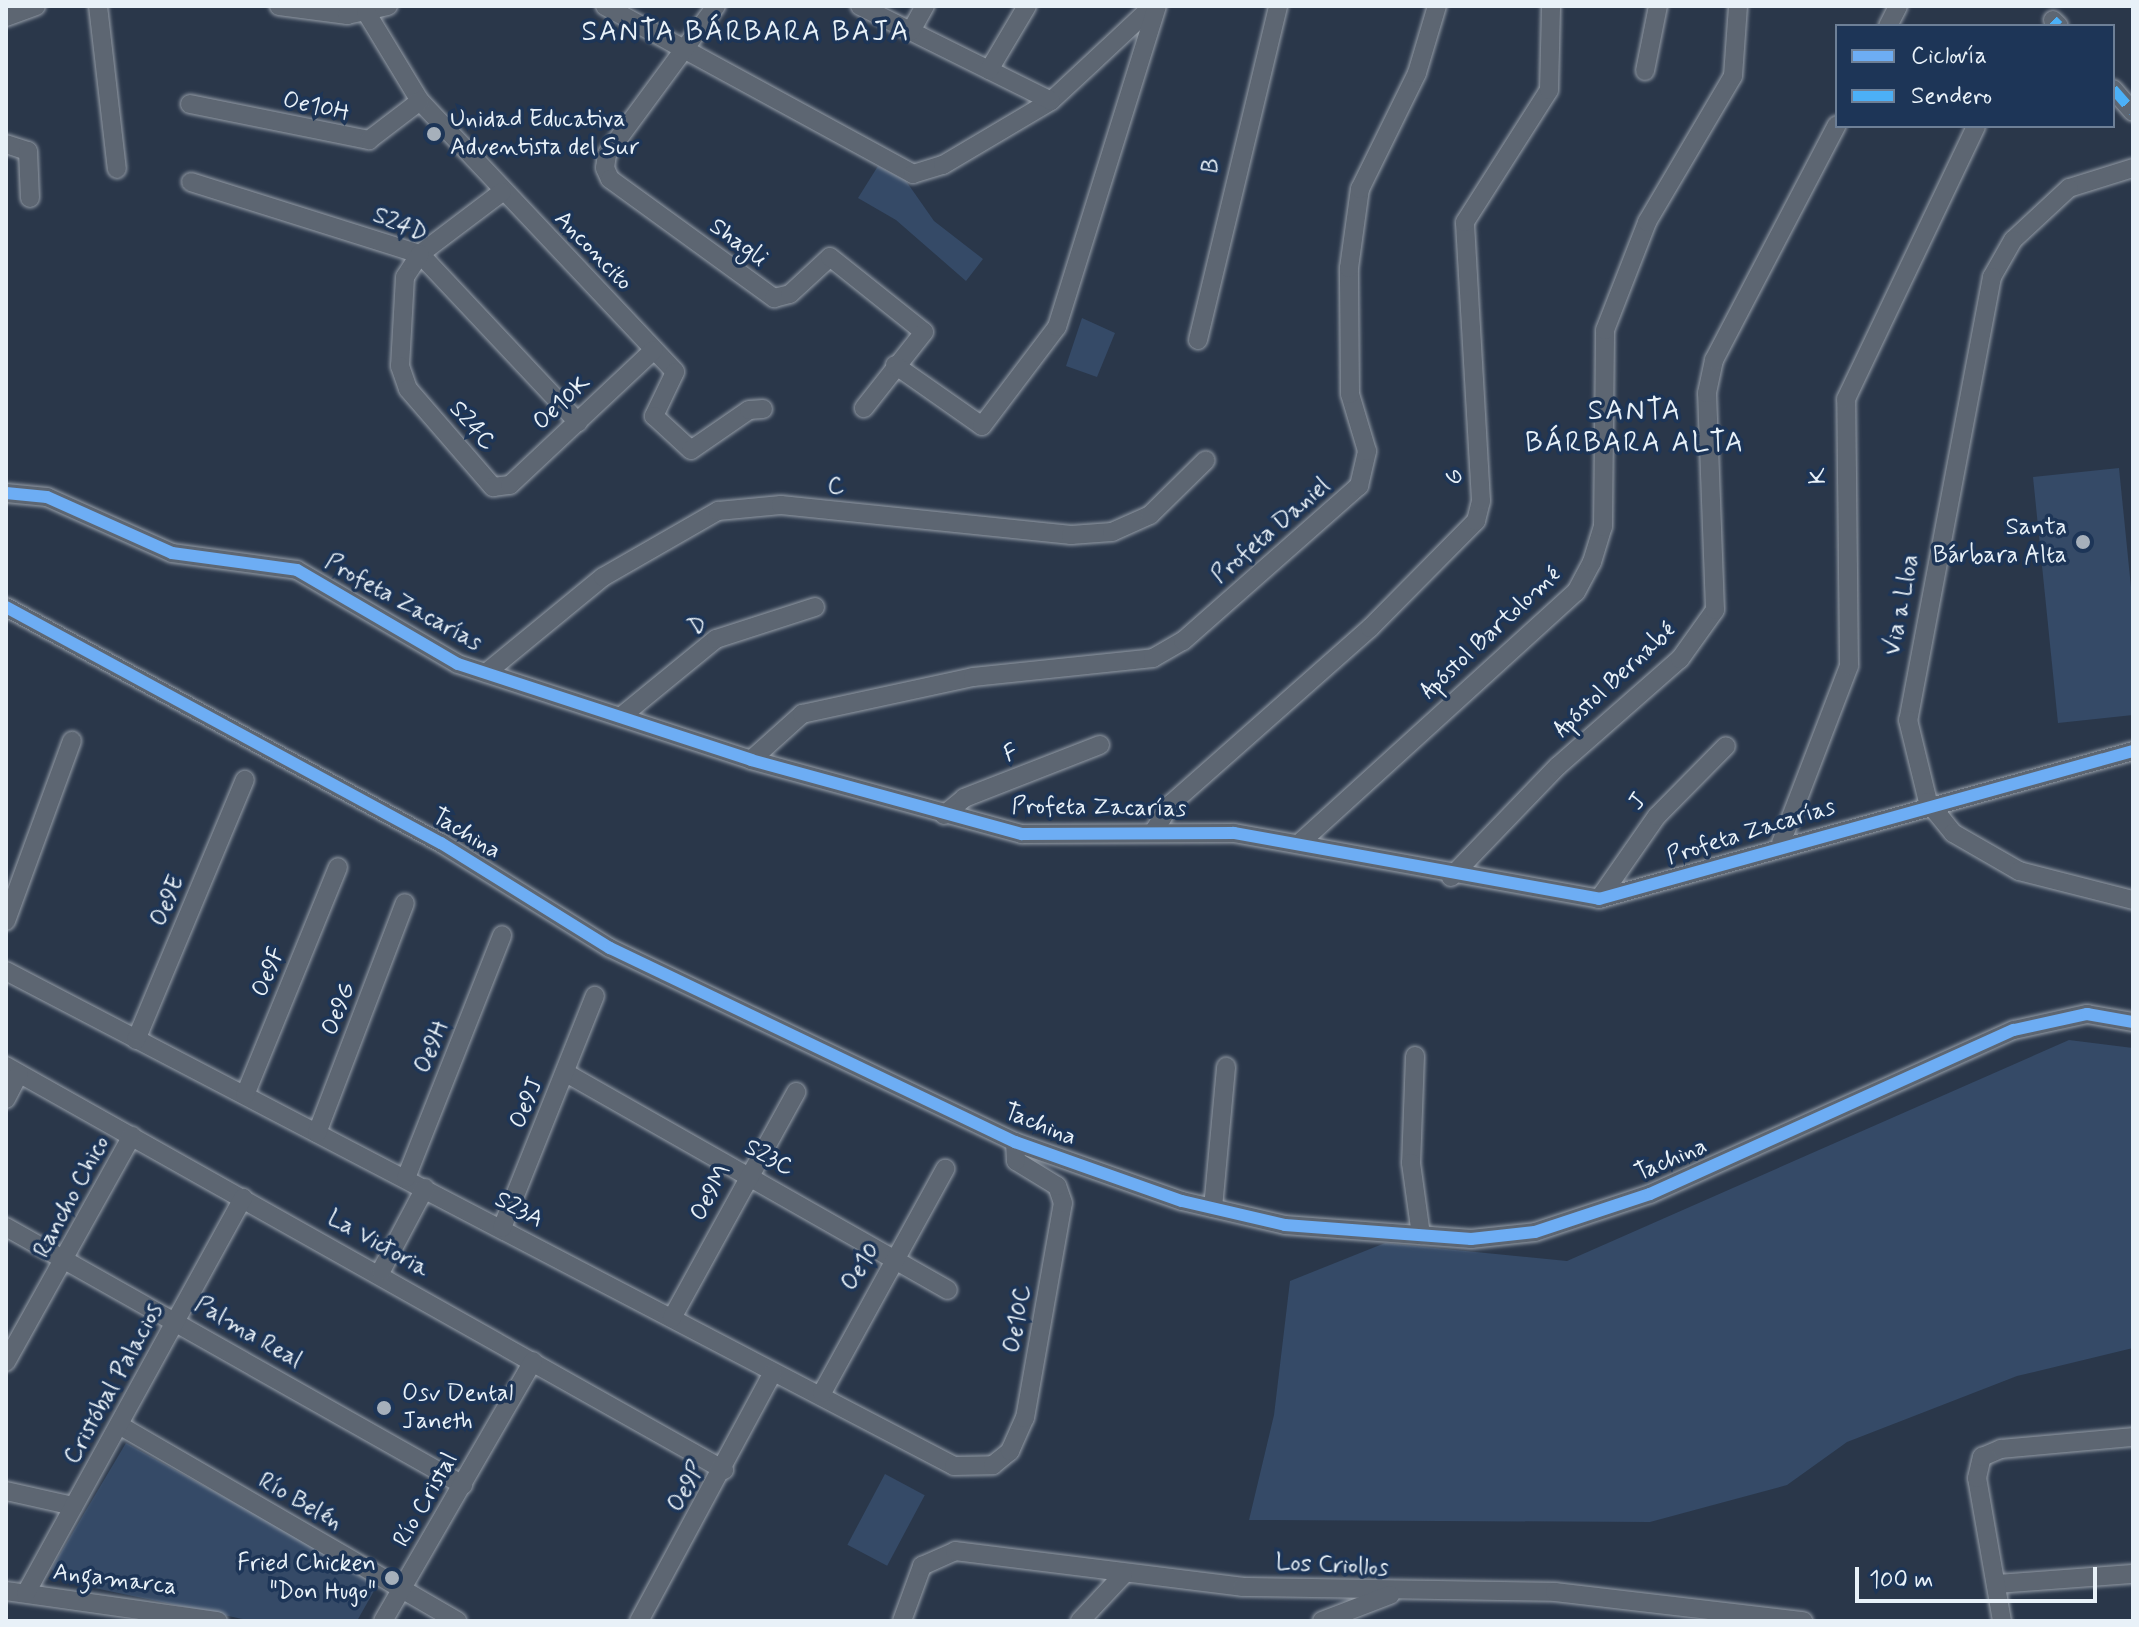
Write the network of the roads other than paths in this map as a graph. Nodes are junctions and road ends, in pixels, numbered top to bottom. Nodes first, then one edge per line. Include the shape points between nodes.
1 (36, 6) edge
2 (98, 6) edge
3 (279, 6) edge
4 (388, 6) edge
5 (605, 6) edge
6 (716, 6) edge
7 (860, 6) edge
8 (925, 6) edge
9 (1027, 6) edge
10 (1155, 6) edge
11 (1278, 6) edge
12 (1437, 6) edge
13 (1551, 6) edge
14 (1658, 6) edge
15 (1738, 6) edge
16 (1898, 6) edge
17 (366, 12) junction
18 (6, 17) edge
19 (1889, 24) edge
20 (911, 31) junction
21 (689, 46) junction
22 (989, 70) junction
23 (1645, 71) dead end
24 (2115, 91) edge
25 (420, 101) junction
26 (1051, 101) junction
27 (190, 104) dead end
28 (2133, 112) edge
29 (1835, 128) edge
30 (1975, 128) edge
31 (6, 144) edge
32 (2133, 168) edge
33 (117, 169) dead end
34 (191, 182) dead end
35 (502, 192) junction
36 (30, 198) dead end
37 (420, 254) junction
38 (1198, 340) dead end
39 (654, 350) junction
40 (895, 365) junction
41 (864, 408) dead end
42 (763, 409) dead end
43 (578, 422) junction
44 (1206, 460) dead end
45 (502, 491) joint
46 (6, 493) edge
47 (6, 607) edge
48 (815, 607) dead end
49 (486, 673) junction
50 (623, 715) junction
51 (72, 741) dead end
52 (1100, 745) dead end
53 (1726, 746) dead end
54 (2133, 751) edge
55 (751, 760) junction
56 (245, 780) dead end
57 (1928, 802) junction
58 (944, 815) junction
59 (1154, 831) junction
60 (1302, 841) junction
61 (1781, 843) junction
62 (338, 867) dead end
63 (1451, 877) junction
64 (1599, 899) junction
65 (2133, 900) edge
66 (405, 903) dead end
67 (6, 921) edge
68 (502, 935) dead end
69 (6, 971) edge
70 (595, 996) dead end
71 (2133, 1022) edge
72 (136, 1040) junction
73 (1415, 1056) dead end
74 (1226, 1067) dead end
75 (13, 1070) edge
76 (566, 1073) junction
77 (796, 1092) dead end
78 (245, 1095) junction
79 (6, 1099) edge
80 (317, 1133) junction
81 (132, 1136) junction
82 (1015, 1142) junction
83 (945, 1169) dead end
84 (747, 1174) junction
85 (406, 1178) junction
86 (425, 1188) junction
87 (243, 1198) junction
88 (1213, 1208) junction
89 (6, 1227) edge
90 (502, 1228) junction
91 (1421, 1235) junction
92 (896, 1257) junction
93 (66, 1261) junction
94 (381, 1271) junction
95 (948, 1290) dead end
96 (672, 1318) junction
97 (177, 1320) junction
98 (533, 1361) junction
99 (6, 1362) edge
100 (772, 1374) junction
101 (822, 1393) junction
102 (119, 1425) junction
103 (2133, 1437) edge
104 (1010, 1451) joint
105 (724, 1470) junction
106 (463, 1485) junction
107 (6, 1491) edge
108 (73, 1506) junction
109 (2133, 1574) edge
110 (1123, 1575) junction
111 (1996, 1584) junction
112 (403, 1588) junction
113 (6, 1591) edge
114 (26, 1593) junction
115 (1393, 1594) junction
116 (218, 1621) edge
117 (383, 1621) edge
118 (457, 1621) edge
119 (639, 1621) edge
120 (902, 1621) edge
121 (1080, 1621) edge
122 (1322, 1621) edge
123 (1803, 1621) edge
124 (2002, 1621) edge

1 - 18 street
2 - 33 street
3 - 17 street
4 - 17 street
5 - 21 street
6 - 21 street, Shagli
7 - 20 street
8 - 20 street
9 - 22 street
10 - 26 street
10 - 40 street via 1057,327 982,426
11 - 38 street, B
12 - 55 street, Profeta Daniel via 1417,73 1360,189 1349,268 1350,394 1367,451 1359,486 1183,641 1153,658 973,677 802,714
13 - 59 street, G via 1549,90 1465,222 1481,501 1476,521 1370,628 1171,804
14 - 23 street
15 - 60 street, Apóstol Bartolomé via 1733,76 1647,222 1605,330 1603,527 1592,562 1576,592
16 - 19 street
17 - 25 street, Anconcito
20 - 22 street
21 - 26 street via 913,174 943,165
21 - 40 street, Shagli via 607,154 610,179 774,298 834,258 924,332
22 - 26 street
24 - 28 street
25 - 27 street, Oe10H via 369,140
25 - 35 street, Anconcito
29 - 63 street, Apóstol Bernabé via 1714,360 1707,393 1715,610 1680,659 1558,766
30 - 61 street, K via 1846,399 1849,666
31 - 36 street via 28,151
32 - 57 street, Via a Lloa via 2069,188 2013,240 1992,277 1911,690 1912,751
34 - 37 street, S24D
35 - 37 street
35 - 39 street, Anconcito
37 - 43 street, S24D
37 - 45 street, S24C via 403,286 400,366 408,389
39 - 42 street, Anconcito via 678,378 654,416 691,450 749,410
39 - 43 street, Oe10K
40 - 41 street, Shagli
43 - 45 street, Oe10K
44 - 49 street, C via 1150,515 1112,532 1071,535 781,505 718,511 603,577
46 - 49 street, Profeta Zacarías via 47,497 172,553 297,570 431,649
47 - 82 street, Tachina via 441,843 610,948
48 - 50 street, D via 716,639
49 - 50 street, Profeta Zacarías
50 - 55 street, Profeta Zacarías
51 - 67 street
52 - 58 street, F via 964,798
53 - 64 street, J via 1657,816
54 - 57 street, Profeta Zacarías
55 - 58 street, Profeta Zacarías
56 - 72 street, Oe9E
57 - 61 street, Profeta Zacarías
57 - 65 street, Via a Lloa via 1953,833 2000,863
58 - 59 street, Profeta Zacarías via 1022,834
59 - 60 street, Profeta Zacarías
60 - 63 street, Profeta Zacarías
61 - 64 street, Profeta Zacarías
62 - 78 street, Oe9F
63 - 64 street, Profeta Zacarías
66 - 80 street, Oe9G
68 - 85 street, Oe9H
69 - 72 street, S23A
70 - 76 street, Oe9J
71 - 91 street, Tachina via 2087,1014 2014,1030 1650,1194 1535,1232 1504,1239
72 - 78 street, S23A
73 - 91 street via 1411,1163
74 - 88 street
75 - 79 street
75 - 81 street, La Victoria
76 - 84 street, S23C
76 - 90 street, Oe9J
77 - 84 street, Oe9M
78 - 80 street, S23A
80 - 85 street, S23A
81 - 87 street, La Victoria
81 - 93 street, Rancho Chico
82 - 88 street, Tachina
82 - 104 street, Oe10C via 1016,1161 1062,1193 1025,1418
83 - 92 street, Oe10
84 - 92 street, S23C
84 - 96 street, Oe9M
85 - 86 street, S23A
86 - 90 street, S23A
86 - 94 street
87 - 94 street, La Victoria
87 - 97 street, Cristóbal Palacios
88 - 91 street, Tachina via 1285,1225
89 - 93 street, Palma Real
90 - 96 street, S23A
92 - 95 street, S23C
92 - 101 street, Oe10
93 - 97 street, Palma Real
93 - 99 street, Rancho Chico
94 - 98 street, La Victoria
96 - 100 street, S23A
97 - 102 street, Cristóbal Palacios
97 - 106 street, Palma Real
98 - 105 street, La Victoria
98 - 106 street, Río Cristal
100 - 101 street, S23A
100 - 105 street, Oe9P
101 - 104 street, S23A via 954,1466 993,1465
102 - 108 street, Cristóbal Palacios
102 - 112 street, Río Belén
103 - 111 street via 2001,1449 1982,1457 1977,1478
105 - 119 street, Oe9P
106 - 112 street, Río Cristal
107 - 108 street
108 - 114 street, Cristóbal Palacios
109 - 111 street
110 - 115 street, Los Criollos
110 - 120 street, Los Criollos via 955,1551 922,1566
110 - 121 street
111 - 124 street
112 - 117 street, Río Cristal
112 - 118 street, Río Belén
113 - 114 street, Angamarca
114 - 116 street, Angamarca
115 - 122 street
115 - 123 street, Los Criollos via 1555,1592

